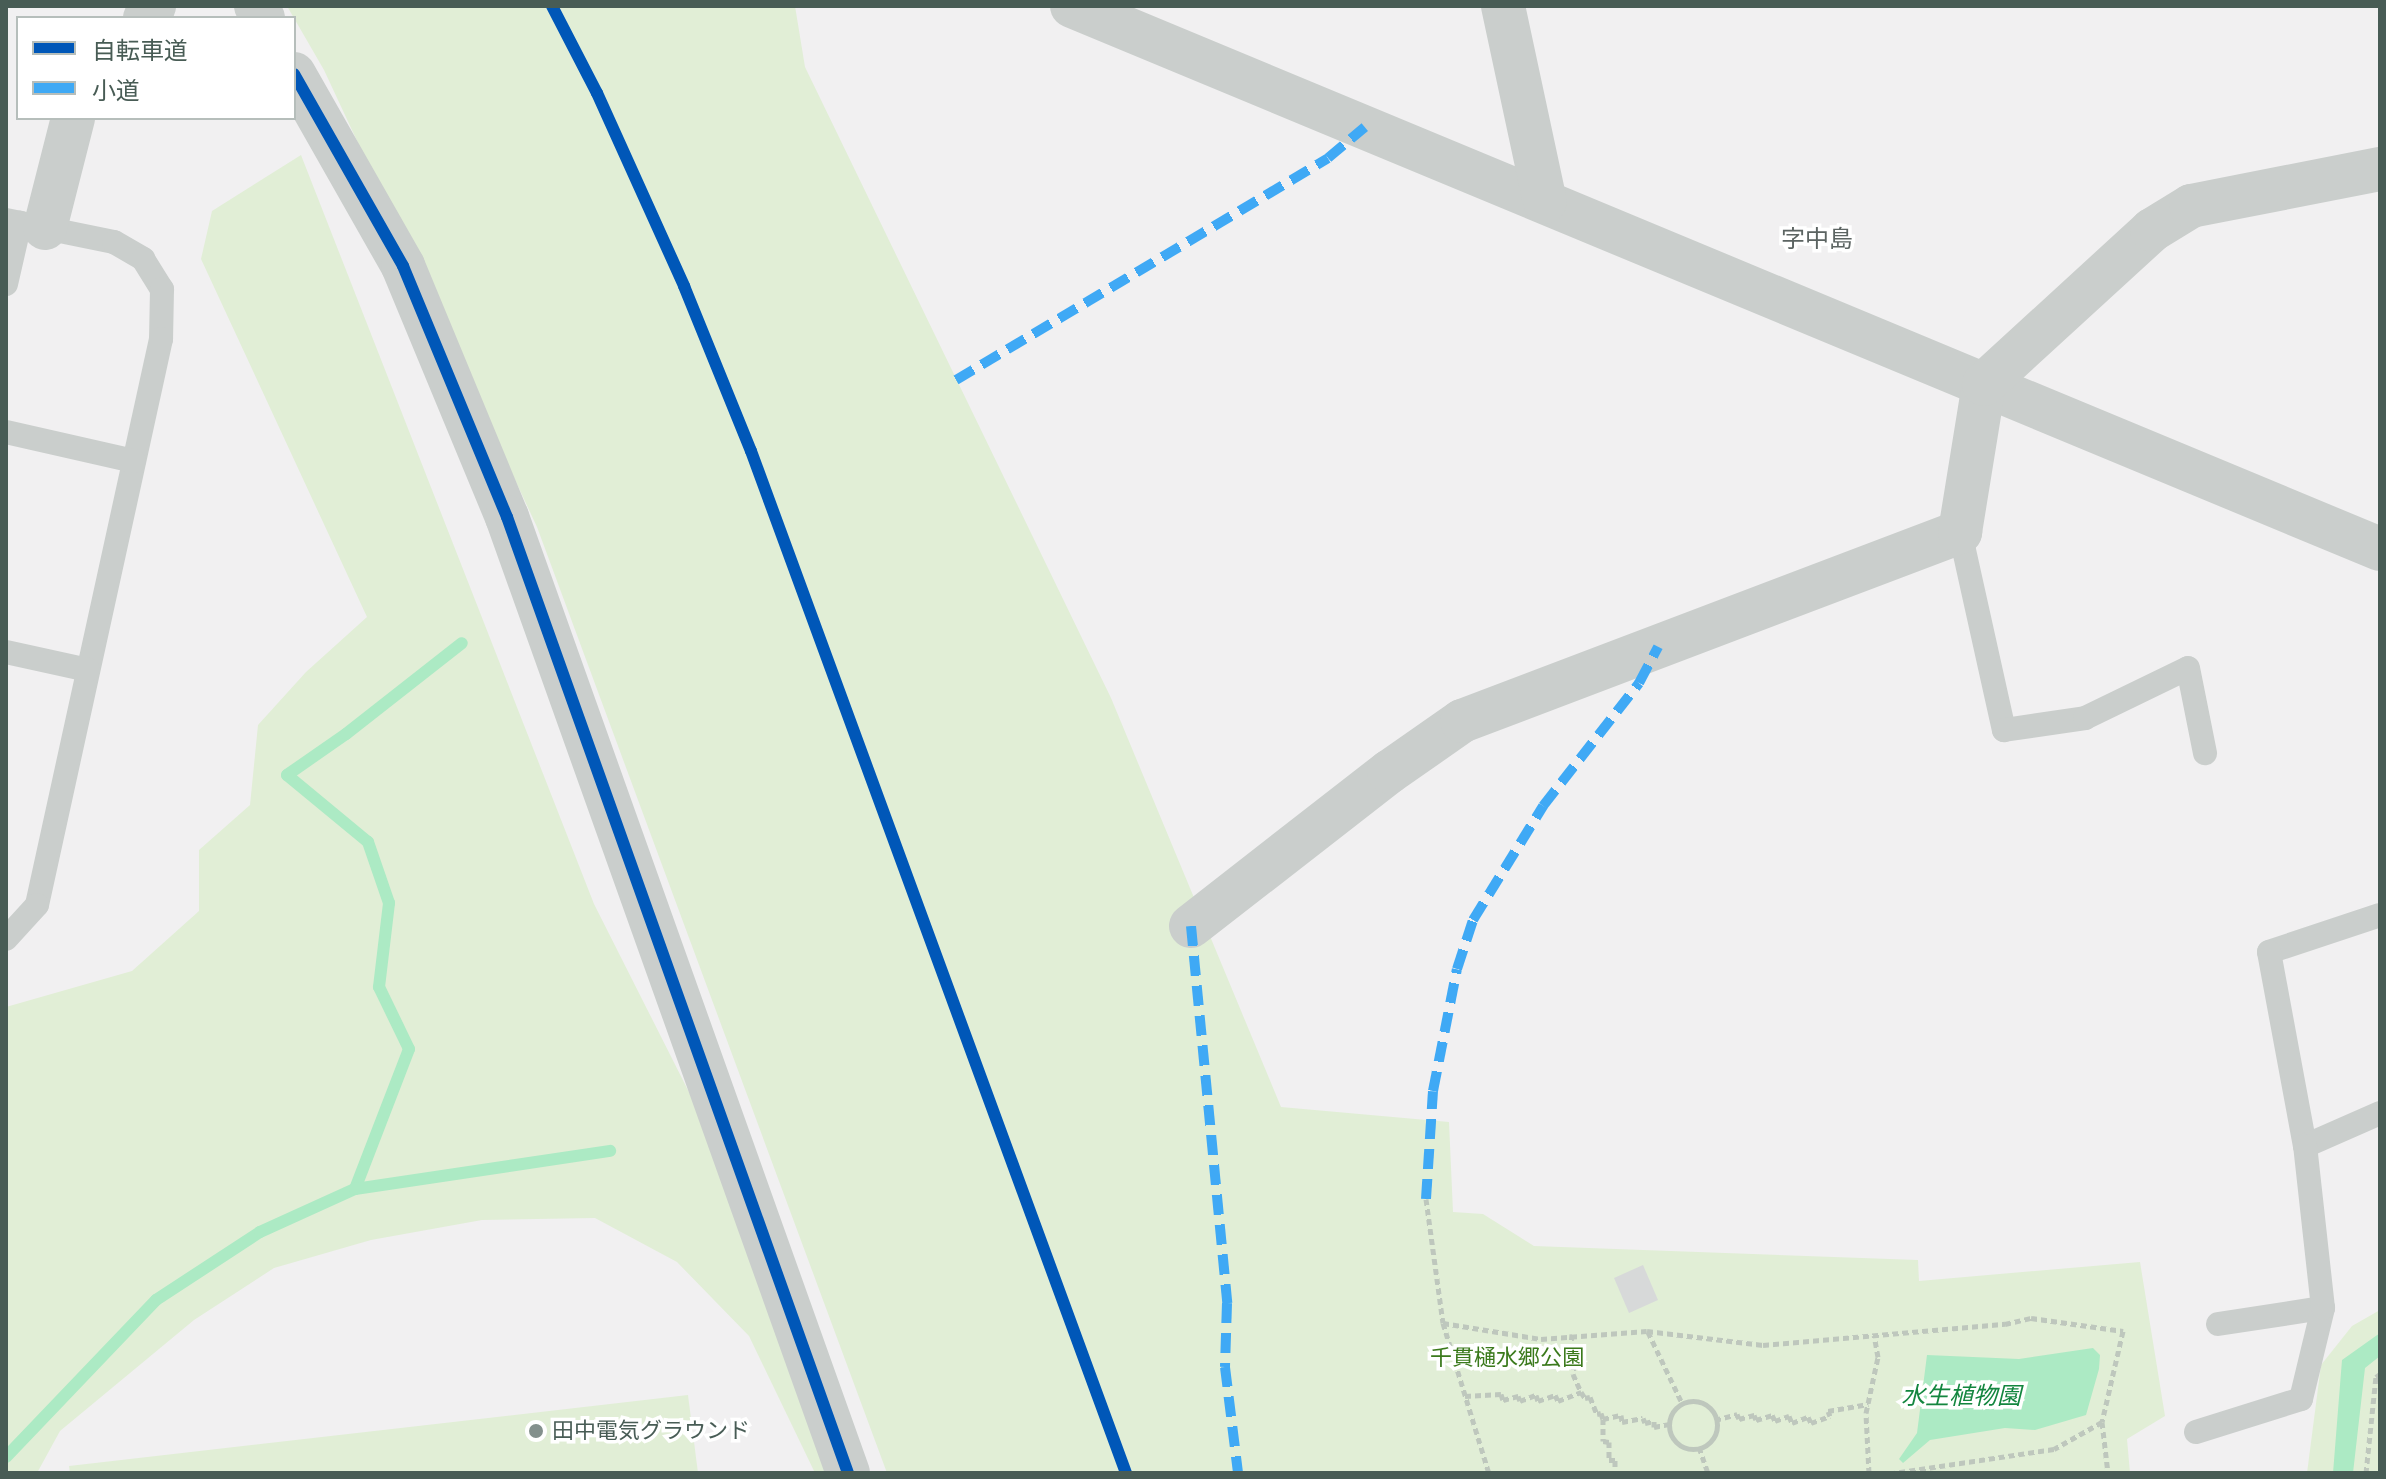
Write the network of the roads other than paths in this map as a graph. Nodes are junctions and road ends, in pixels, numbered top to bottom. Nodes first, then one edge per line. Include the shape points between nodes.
1 (1503, 6) edge
2 (1075, 7) edge
3 (296, 78) edge
4 (72, 120) edge
5 (2380, 169) edge
6 (1545, 202) junction
7 (24, 224) edge
8 (6, 284) edge
9 (1984, 384) junction
10 (6, 432) edge
11 (134, 461) junction
12 (1960, 532) junction
13 (2380, 549) edge
14 (6, 652) edge
15 (88, 670) junction
16 (2205, 753) dead end
17 (2380, 915) edge
18 (1191, 926) dead end
19 (6, 939) edge
20 (2380, 1113) edge
21 (2305, 1146) junction
22 (2323, 1308) junction
23 (2218, 1324) dead end
24 (2196, 1432) dead end
25 (848, 1473) edge

1 - 6 street
2 - 6 street
3 - 25 street via 403,266 507,517
4 - 7 street
5 - 9 street via 2191,206 2152,230
6 - 9 street
7 - 8 lane
7 - 11 lane via 114,242 143,259 162,289 161,339
9 - 12 street
9 - 13 street
10 - 11 lane
11 - 15 lane
12 - 16 lane via 2004,730 2085,718 2188,668
12 - 18 street via 1462,721
14 - 15 lane
15 - 19 lane via 37,905
17 - 21 lane via 2269,952
20 - 21 lane
21 - 22 lane
22 - 23 lane
22 - 24 lane via 2301,1399

